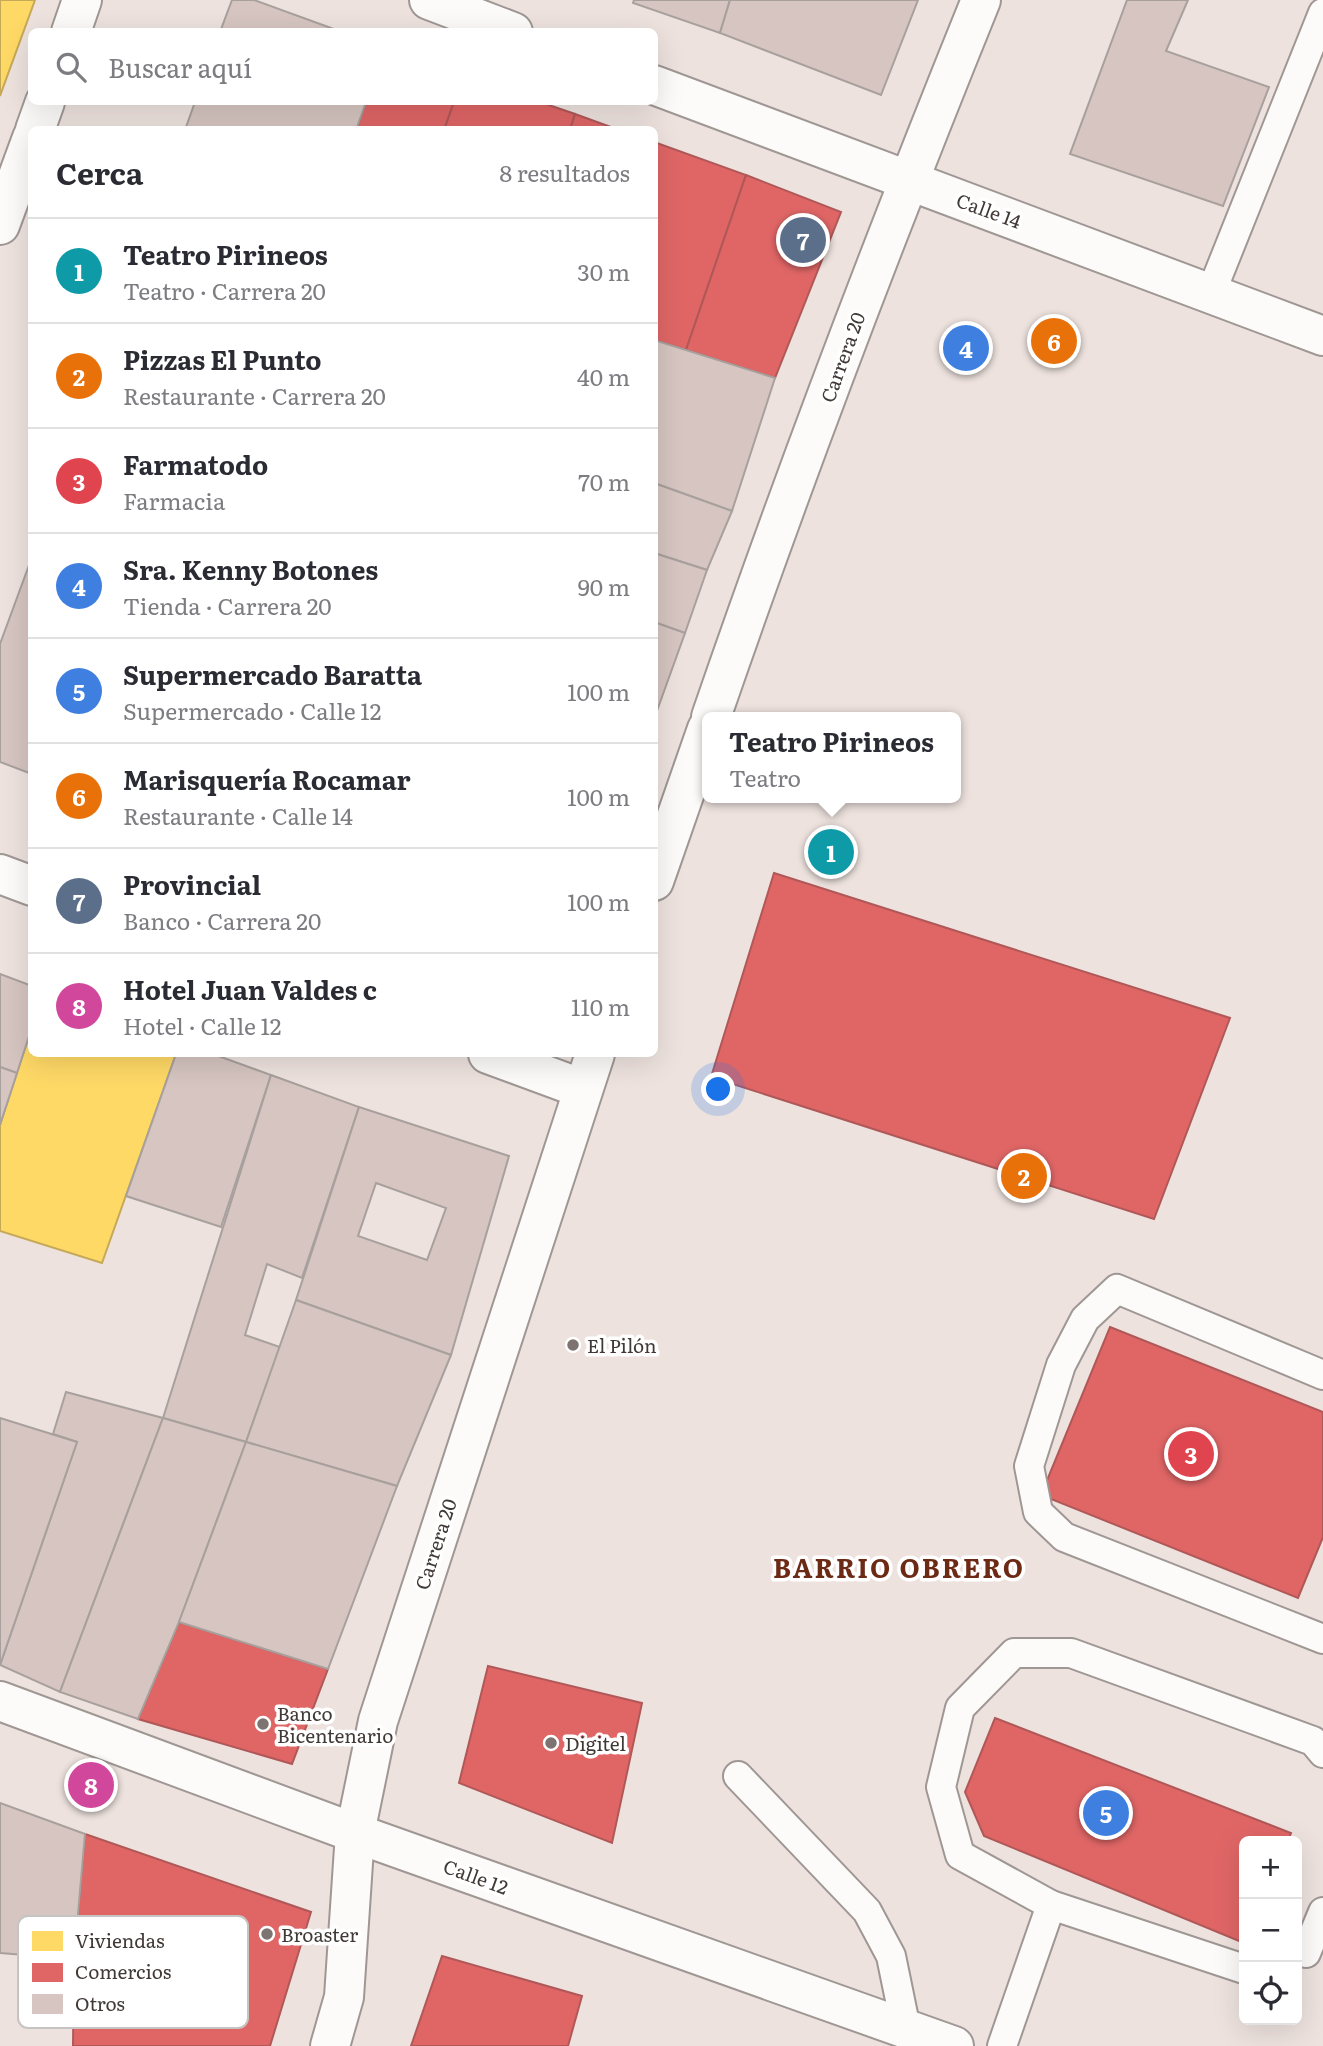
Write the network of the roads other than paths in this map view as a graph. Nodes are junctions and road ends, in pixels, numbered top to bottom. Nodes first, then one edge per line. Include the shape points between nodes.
1 (82, 0) edge
2 (429, 0) edge
3 (981, 0) edge
4 (1323, 13) edge
5 (72, 28) edge
6 (502, 28) edge
7 (658, 86) edge
8 (44, 105) edge
9 (36, 126) edge
10 (28, 149) edge
11 (908, 180) junction
12 (0, 225) edge
13 (1211, 293) junction
14 (1323, 336) edge
15 (713, 712) edge
16 (702, 743) edge
17 (658, 870) edge
18 (0, 874) edge
19 (28, 884) edge
20 (506, 1057) edge
21 (589, 1071) edge
22 (1323, 1376) edge
23 (1323, 1639) edge
24 (0, 1701) edge
25 (1323, 1753) edge
26 (738, 1776) dead end
27 (355, 1833) junction
28 (1051, 1905) junction
29 (1323, 1912) edge
30 (1309, 1953) edge
31 (1239, 1967) edge
32 (906, 2029) junction
33 (330, 2046) edge
34 (954, 2046) edge
35 (1002, 2046) edge

1 - 5 street
2 - 6 street
3 - 11 street, Carrera 20
4 - 13 lane
7 - 11 street, Calle 14
8 - 9 street
10 - 12 street
11 - 13 street, Calle 14
11 - 15 street, Carrera 20
13 - 14 street, Calle 14
16 - 17 street
18 - 19 street
20 - 21 street
21 - 27 street, Carrera 20 via 378,1721
22 - 23 lane via 1117,1289 1085,1319 1061,1365 1029,1466 1038,1512 1064,1537
24 - 27 street, Calle 12
25 - 28 lane via 1313,1741 1071,1653 1014,1653 960,1708 941,1787 960,1855
26 - 32 lane via 867,1910 891,1956
27 - 32 street, Calle 12
27 - 33 street, Carrera 20 via 344,1997
28 - 31 lane
28 - 35 lane
29 - 30 lane
32 - 34 street, Calle 12

